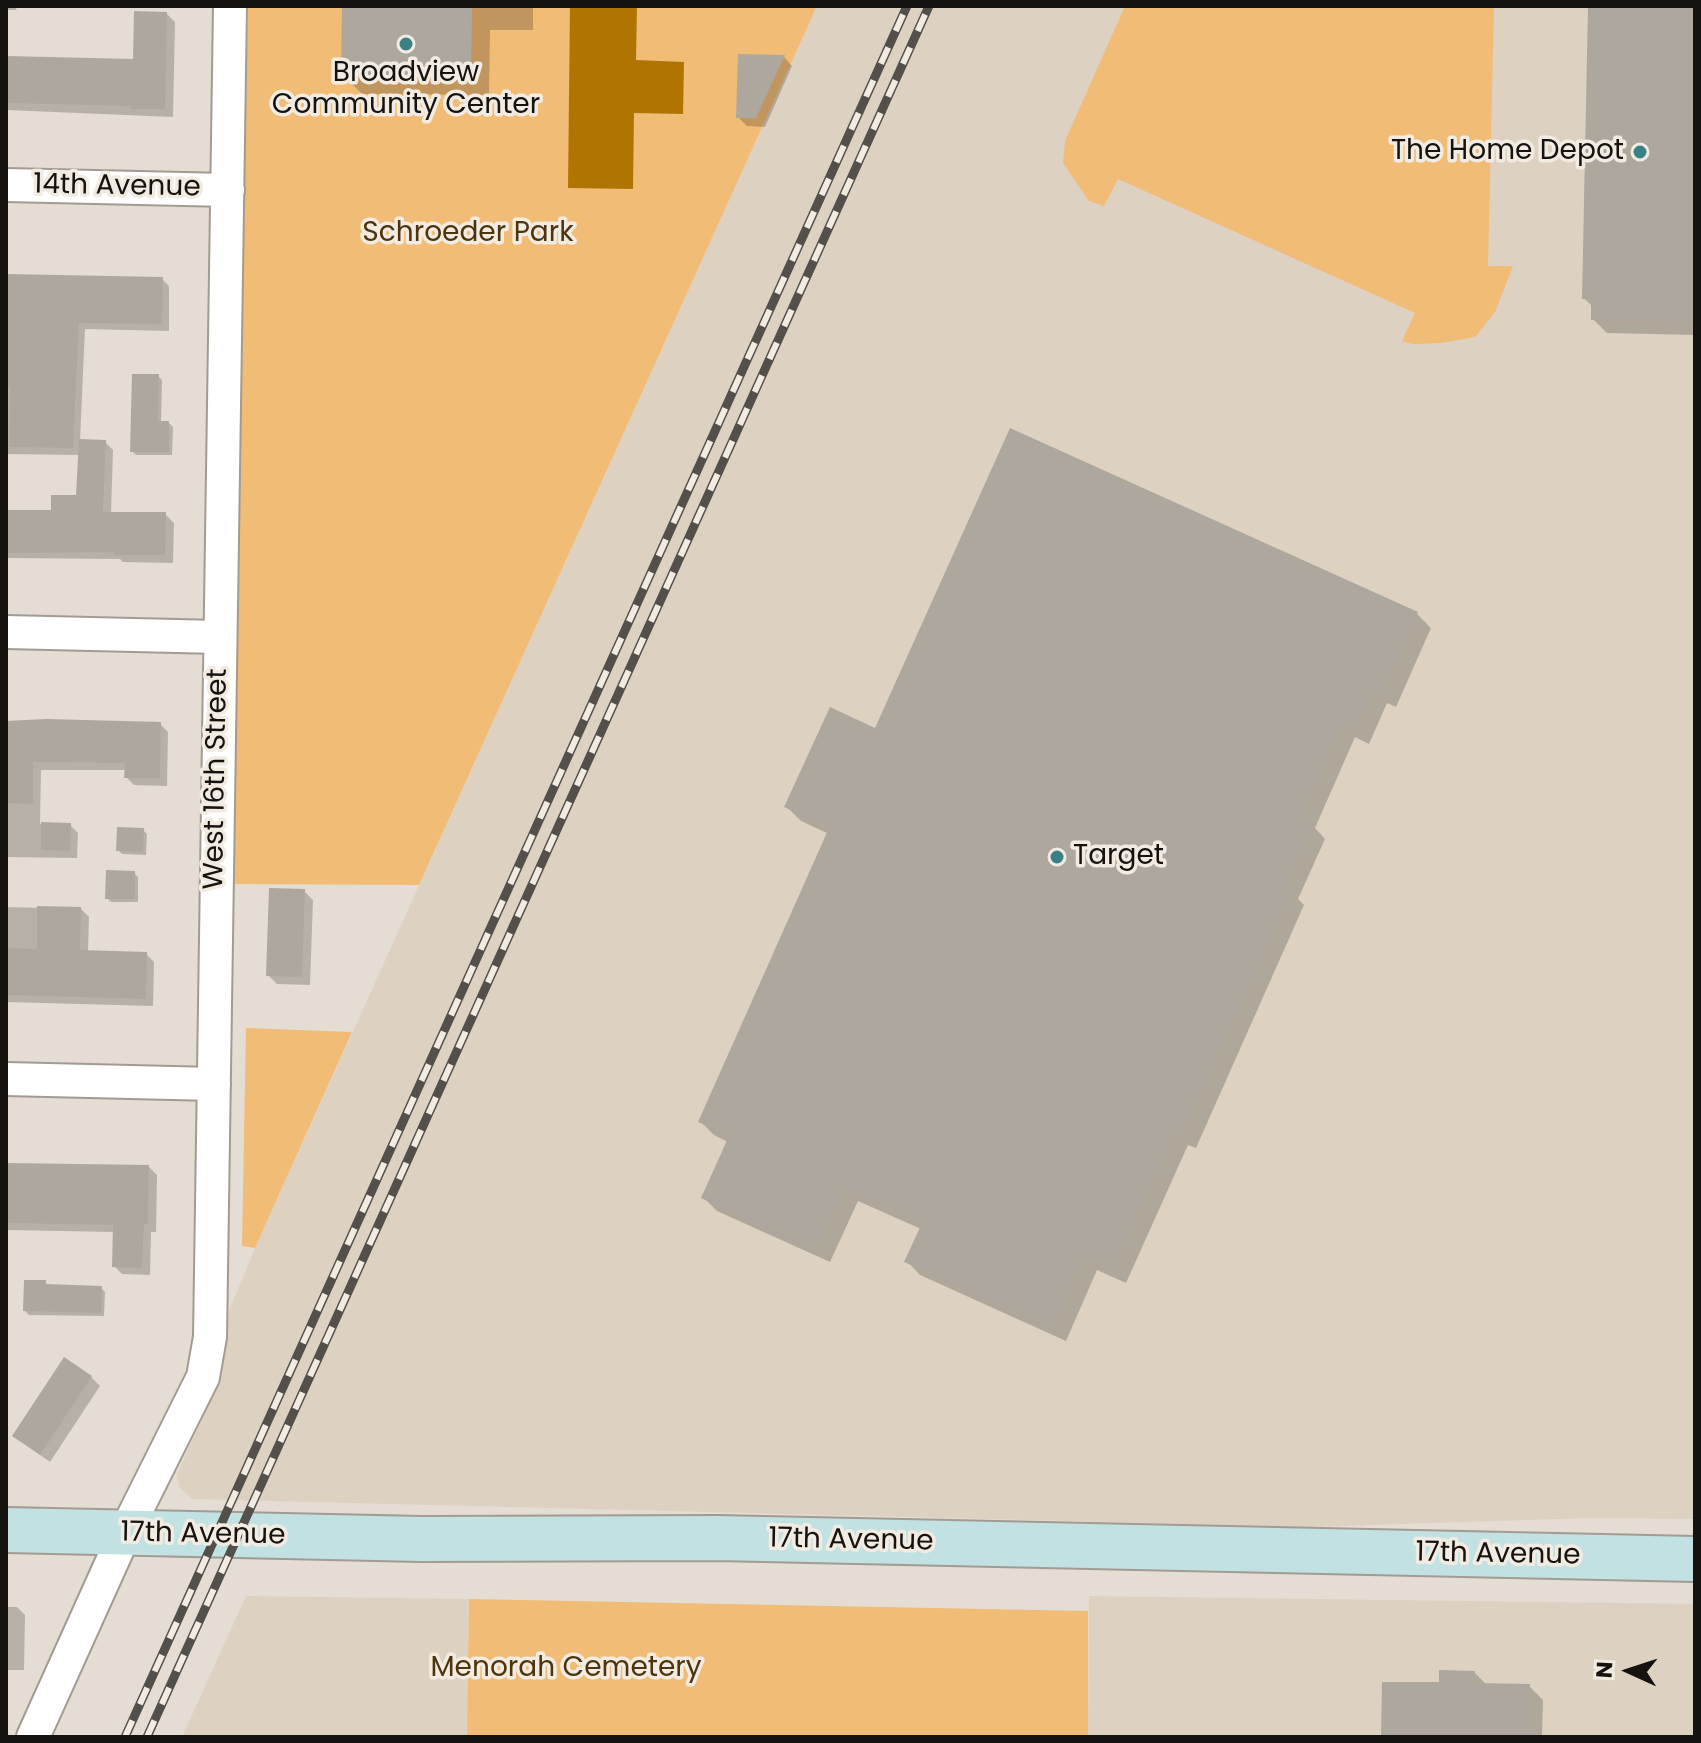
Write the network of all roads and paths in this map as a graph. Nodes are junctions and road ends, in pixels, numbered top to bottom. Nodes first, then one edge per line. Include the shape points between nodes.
1 (230, 6) edge
2 (6, 185) edge
3 (228, 190) junction
4 (6, 632) edge
5 (219, 637) junction
6 (6, 1079) edge
7 (214, 1084) junction
8 (6, 1530) edge
9 (125, 1533) junction
10 (1695, 1559) edge
11 (33, 1737) edge

1 - 3 street, West 16th Street
2 - 3 street, 14th Avenue
3 - 5 street, West 16th Street
4 - 5 street
5 - 7 street, West 16th Street
6 - 7 street
7 - 9 street, West 16th Street via 210,1337 203,1377
8 - 9 street, 17th Avenue
9 - 10 street, 17th Avenue via 717,1538
9 - 11 street, West 16th Street

